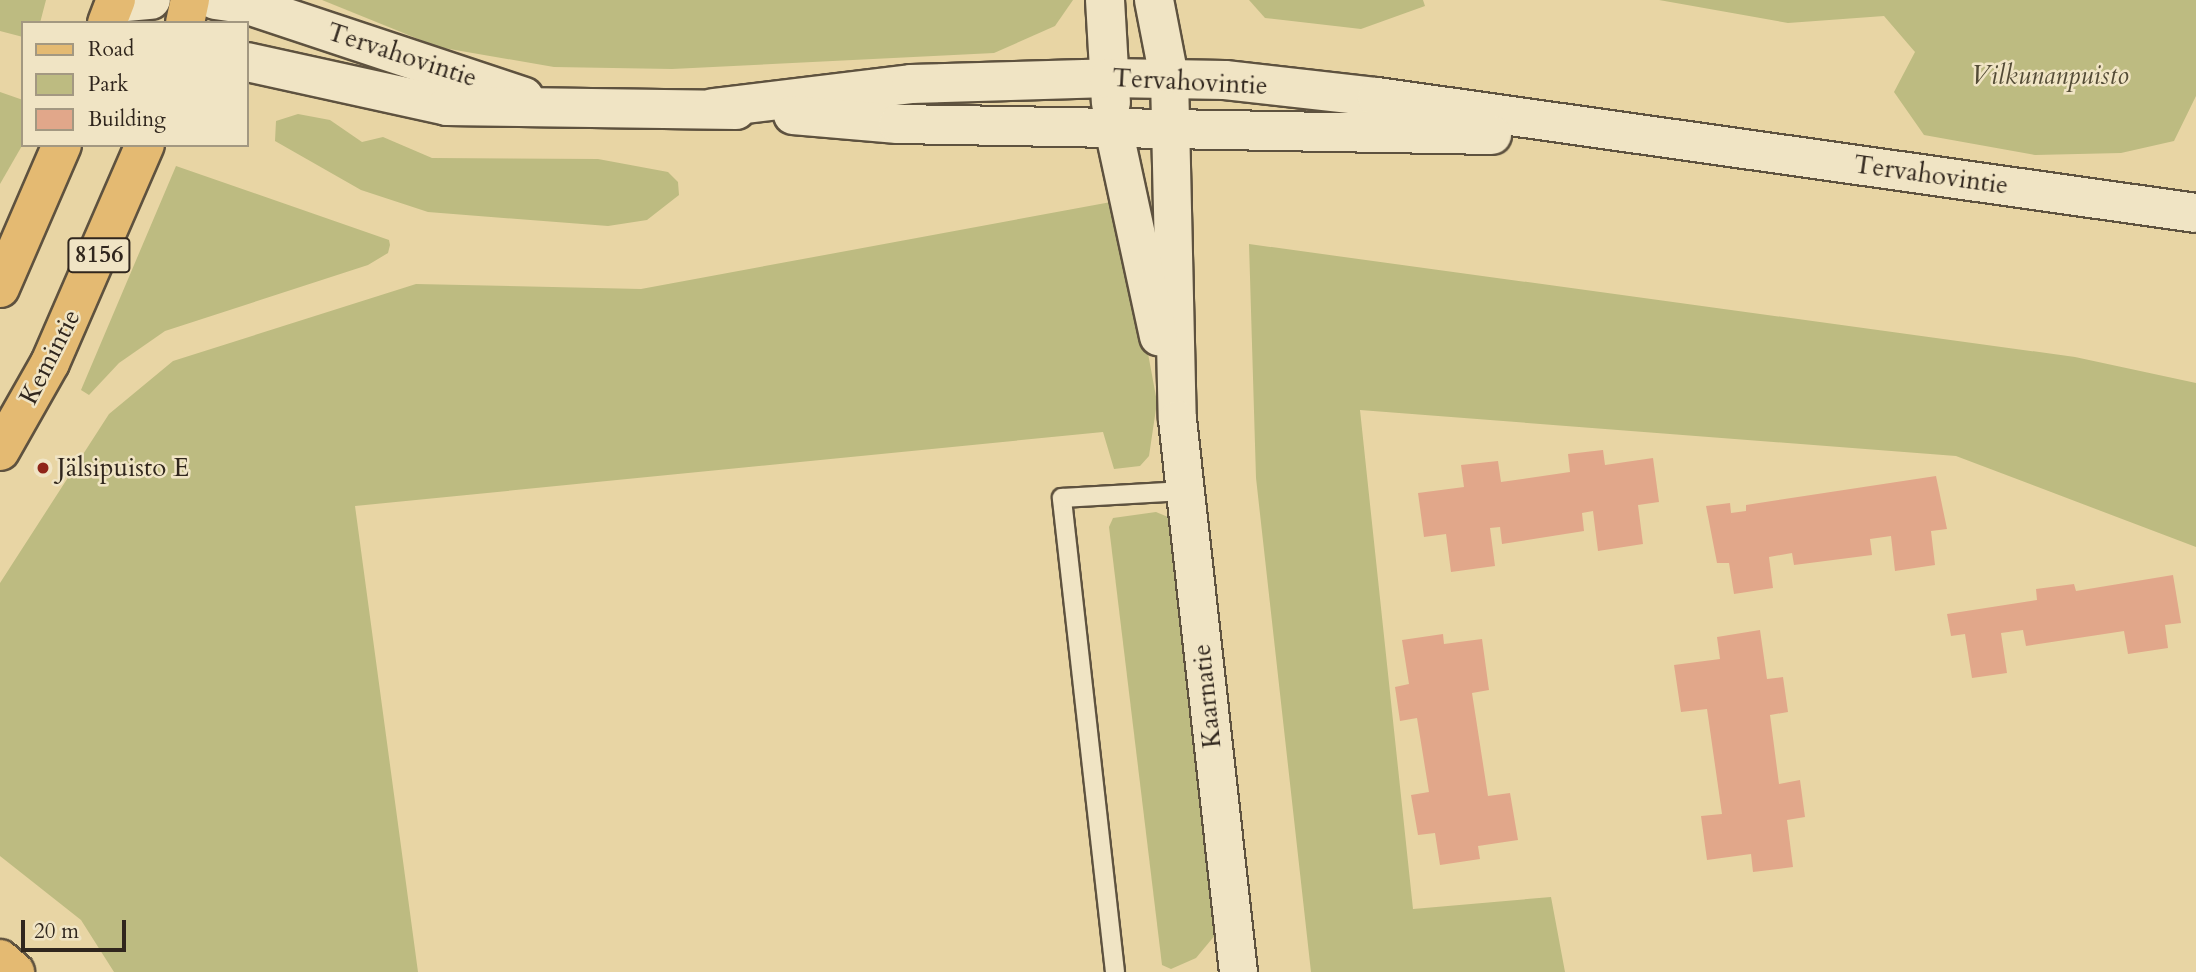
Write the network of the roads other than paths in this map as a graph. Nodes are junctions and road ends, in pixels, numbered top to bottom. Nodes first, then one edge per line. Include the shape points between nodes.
1 (191, 0) edge
2 (215, 0) edge
3 (1105, 0) edge
4 (1154, 0) edge
5 (186, 21) edge
6 (248, 62) edge
7 (1169, 77) junction
8 (1109, 78) junction
9 (546, 105) junction
10 (713, 108) junction
11 (1113, 128) junction
12 (1171, 129) junction
13 (1665, 140) junction
14 (61, 147) edge
15 (144, 147) edge
16 (2196, 213) edge
17 (0, 288) edge
18 (1177, 419) junction
19 (0, 451) edge
20 (1184, 491) junction
21 (0, 959) edge
22 (15, 972) edge
23 (1115, 972) edge
24 (1238, 972) edge

1 - 5 main road
2 - 9 main road, Tervahovintie via 258,8
3 - 8 main road, Kaarnatie
4 - 7 main road, Kaarnatie
6 - 9 main road, Tervahovintie via 447,106
7 - 8 main road, Tervahovintie
7 - 12 street, Kaarnatie
7 - 13 main road, Tervahovintie via 1377,97
8 - 10 main road, Tervahovintie via 911,85
8 - 11 main road, Kaarnatie
9 - 10 main road, Tervahovintie
10 - 11 main road, Tervahovintie via 898,124
11 - 12 main road, Tervahovintie
11 - 18 street, Kaarnatie
12 - 13 main road, Tervahovintie
12 - 18 street, Kaarnatie via 1168,187
13 - 16 main road, Tervahovintie
14 - 17 main road, 8156
15 - 19 main road, Kemintie / 8156 via 50,363
18 - 20 street, Kaarnatie
20 - 23 lane via 1062,498
20 - 24 street, Kaarnatie
21 - 22 main road

